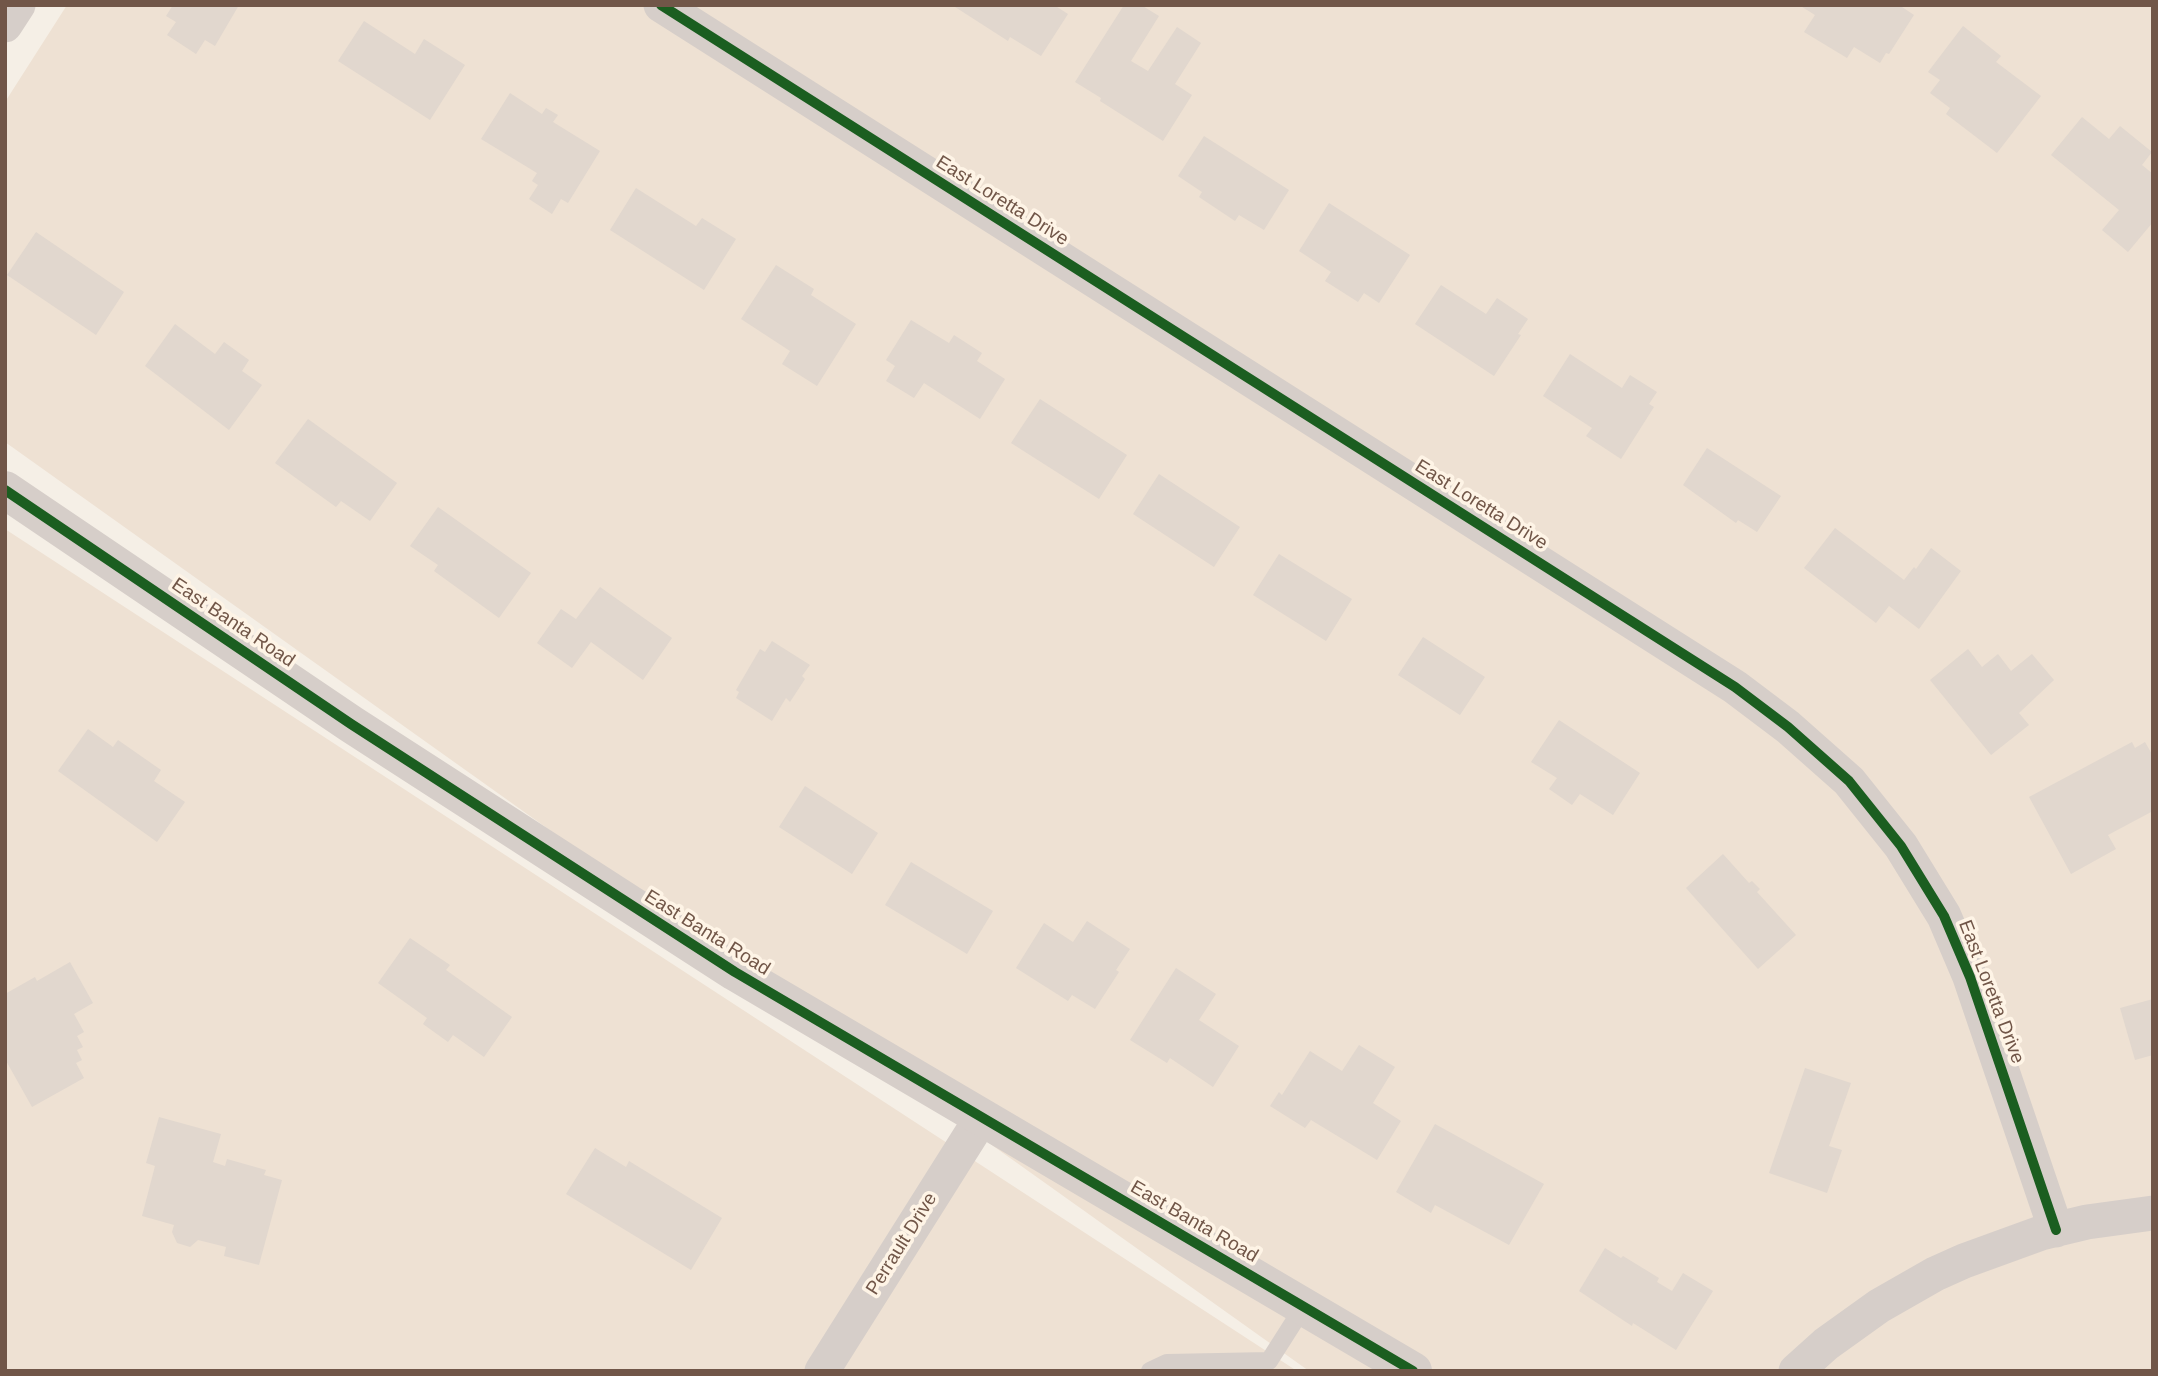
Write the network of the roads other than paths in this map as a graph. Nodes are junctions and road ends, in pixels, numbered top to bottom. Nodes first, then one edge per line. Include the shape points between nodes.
1 (18, 5) edge
2 (661, 5) edge
3 (5, 25) edge
4 (5, 489) edge
5 (982, 1117) junction
6 (2153, 1213) edge
7 (2056, 1230) junction
8 (1304, 1306) junction
9 (822, 1371) edge
10 (1150, 1371) edge
11 (1413, 1371) edge
12 (1796, 1371) edge

1 - 3 street
2 - 7 street, East Loretta Drive via 1735,687 1788,727 1849,781 1901,846 1944,916 1970,977
4 - 5 street, East Banta Road via 351,724 661,925
5 - 8 street, East Banta Road
5 - 9 street, Perrault Drive
6 - 7 street
7 - 12 street via 1935,1273 1879,1306
8 - 10 lane via 1269,1361 1167,1363
8 - 11 street, East Banta Road

